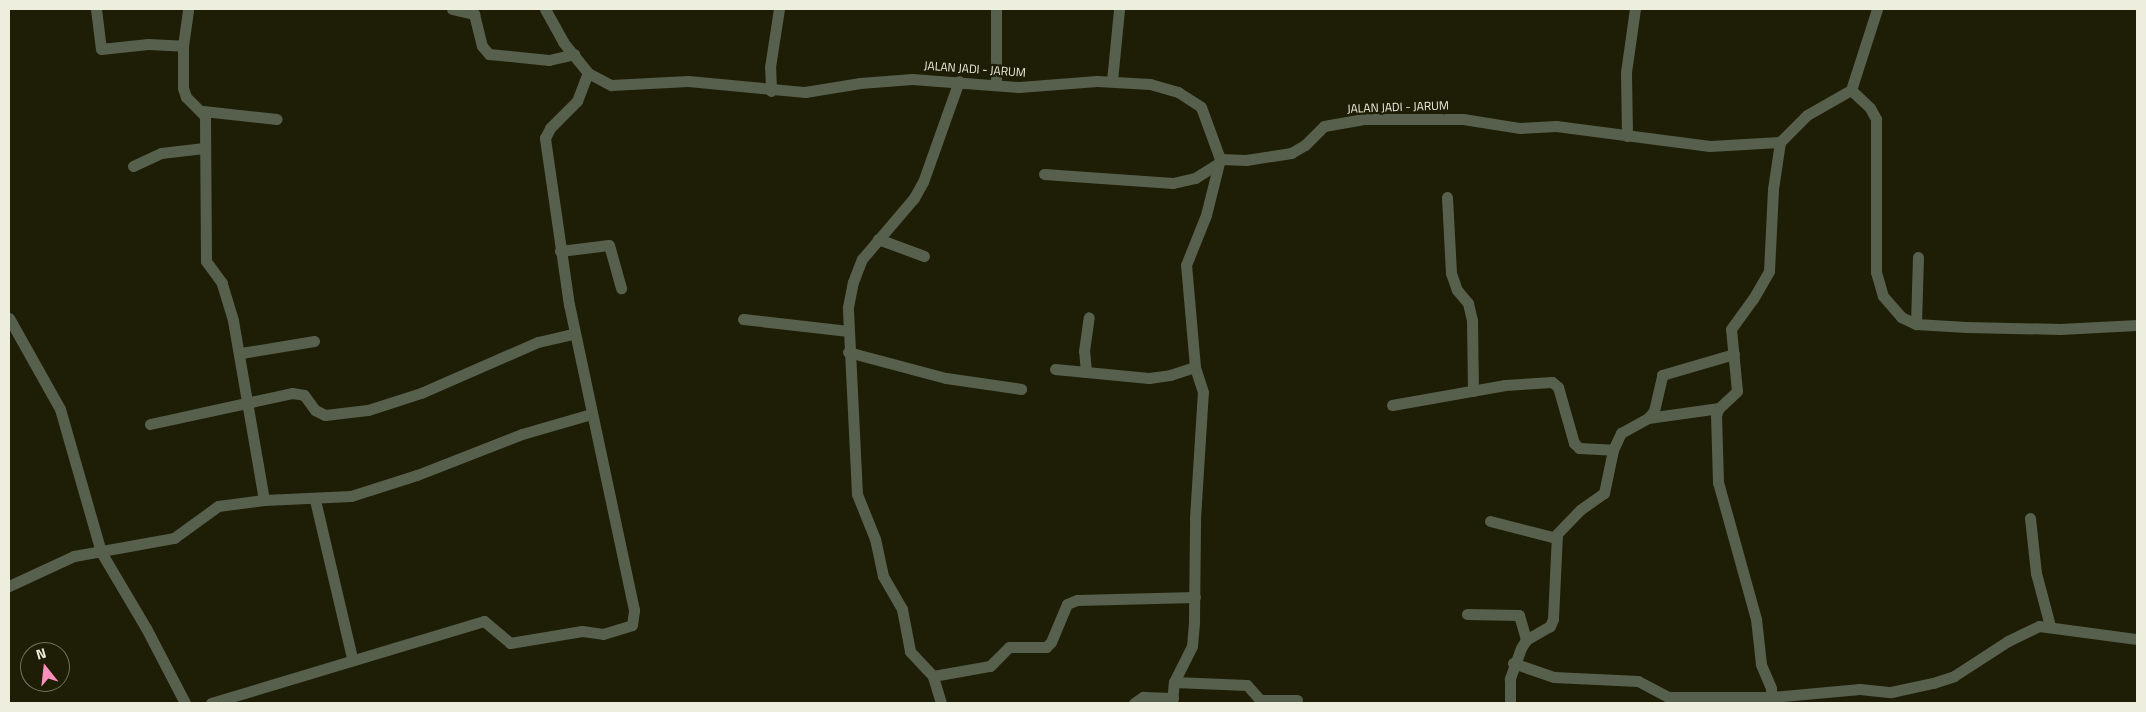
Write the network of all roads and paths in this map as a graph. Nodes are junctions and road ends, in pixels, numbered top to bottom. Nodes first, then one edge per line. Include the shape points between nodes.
1 (96, 9) edge
2 (188, 9) edge
3 (452, 9) edge
4 (545, 9) edge
5 (779, 9) edge
6 (996, 9) edge
7 (1119, 9) edge
8 (1635, 9) edge
9 (1877, 9) edge
10 (183, 46) junction
11 (574, 54) junction
12 (588, 73) junction
13 (959, 81) junction
14 (1112, 81) junction
15 (996, 86) junction
16 (1852, 90) junction
17 (771, 91) junction
18 (203, 111) junction
19 (277, 119) dead end
20 (1627, 136) junction
21 (1780, 142) junction
22 (204, 148) junction
23 (1219, 161) junction
24 (133, 166) dead end
25 (1044, 174) dead end
26 (1448, 197) dead end
27 (878, 238) junction
28 (560, 251) junction
29 (924, 256) dead end
30 (1918, 257) dead end
31 (621, 288) dead end
32 (1088, 317) dead end
33 (9, 318) edge
34 (743, 319) dead end
35 (1916, 324) junction
36 (2137, 325) edge
37 (848, 331) junction
38 (574, 334) junction
39 (314, 341) dead end
40 (848, 352) junction
41 (241, 353) junction
42 (1734, 354) junction
43 (1195, 366) junction
44 (1055, 369) dead end
45 (1086, 372) junction
46 (1021, 389) dead end
47 (1473, 391) junction
48 (248, 401) junction
49 (1392, 405) dead end
50 (1719, 408) junction
51 (591, 414) junction
52 (1648, 418) junction
53 (150, 424) dead end
54 (1613, 450) junction
55 (264, 500) junction
56 (315, 500) junction
57 (2030, 518) dead end
58 (1490, 521) dead end
59 (1556, 538) junction
60 (101, 552) junction
61 (9, 586) edge
62 (1195, 597) junction
63 (1467, 614) dead end
64 (2050, 626) junction
65 (2137, 639) edge
66 (1526, 640) junction
67 (352, 658) junction
68 (1513, 663) junction
69 (933, 676) junction
70 (1174, 682) junction
71 (1880, 697) edge
72 (1297, 700) dead end
73 (1772, 700) edge
74 (1173, 701) edge
75 (1256, 701) edge
76 (185, 703) edge
77 (211, 703) edge
78 (941, 703) edge
79 (1134, 703) edge
80 (1510, 703) edge

1 - 10 street via 101,49 148,44
2 - 10 street
3 - 11 street via 474,14 482,46 489,54 549,60
4 - 11 street, JALAN JADI - JARUM via 552,25
5 - 17 street via 770,67
6 - 15 street
7 - 14 street
8 - 20 street via 1626,72
9 - 16 street
10 - 18 street via 183,93
11 - 12 street, JALAN JADI - JARUM
12 - 17 street, JALAN JADI - JARUM via 611,85 688,81
12 - 28 street via 577,101 550,128 545,138
13 - 15 street, JALAN JADI - JARUM
13 - 17 street, JALAN JADI - JARUM via 912,79 860,83 822,91
13 - 27 street via 923,182 914,198
14 - 15 street, JALAN JADI - JARUM
14 - 23 street, JALAN JADI - JARUM via 1150,84 1192,100 1206,115
16 - 21 street via 1807,115
16 - 35 street via 1874,113 1877,126 1875,196 1879,288 1901,317
18 - 19 street
18 - 22 street
20 - 21 street, JALAN JADI - JARUM via 1710,146
20 - 23 street, JALAN JADI - JARUM via 1556,126 1520,128 1463,119 1362,119 1324,126 1305,145 1291,153
21 - 42 street via 1772,204 1769,271 1731,329
22 - 24 street via 161,153
22 - 41 street via 206,261 222,283
23 - 25 street via 1195,178 1173,183
23 - 43 street via 1206,216 1186,265
26 - 47 street via 1451,274 1457,290 1468,303 1472,320
27 - 29 street
27 - 37 street via 862,259 853,282
28 - 31 street via 609,246
28 - 38 street
30 - 35 street
32 - 45 street via 1084,351
33 - 60 street via 60,409
34 - 37 street
35 - 36 street via 2060,329
37 - 40 street
38 - 48 street via 538,342 421,393 368,410 325,415 300,393
38 - 51 street
39 - 41 street
40 - 46 street via 946,378
40 - 69 street via 857,494 875,539 883,576 902,609 910,651
41 - 48 street
42 - 50 street via 1737,391
42 - 52 street via 1662,375 1658,401
43 - 45 street via 1149,378
43 - 62 street via 1203,388 1195,518
44 - 45 street
47 - 49 street
47 - 54 street via 1552,382 1558,387 1574,443 1579,448
48 - 53 street
48 - 55 street
50 - 52 street
50 - 73 street via 1716,416 1718,482 1756,619 1761,664
51 - 56 street via 522,434 370,490
51 - 67 street via 634,610 632,627 604,634 582,631 510,643 484,620
52 - 54 street via 1622,433
54 - 59 street via 1604,494 1568,521
55 - 56 street
55 - 60 street via 218,506 174,538
56 - 67 street
57 - 64 street via 2036,573
58 - 59 street
59 - 66 street via 1553,619 1545,630
60 - 61 street via 74,556
60 - 76 street via 142,620
62 - 69 street via 1077,600 1064,608 1051,642 1046,646 1009,647 990,666
62 - 70 street via 1192,646
63 - 66 street via 1519,614
64 - 65 street
64 - 71 street via 2030,629 1943,681
66 - 68 street
67 - 77 street
68 - 73 street via 1554,677 1638,681 1668,697
68 - 80 street
69 - 78 street
70 - 74 street
70 - 75 street via 1247,685 1253,688
71 - 73 street via 1839,690
72 - 75 street
74 - 79 street via 1143,697

